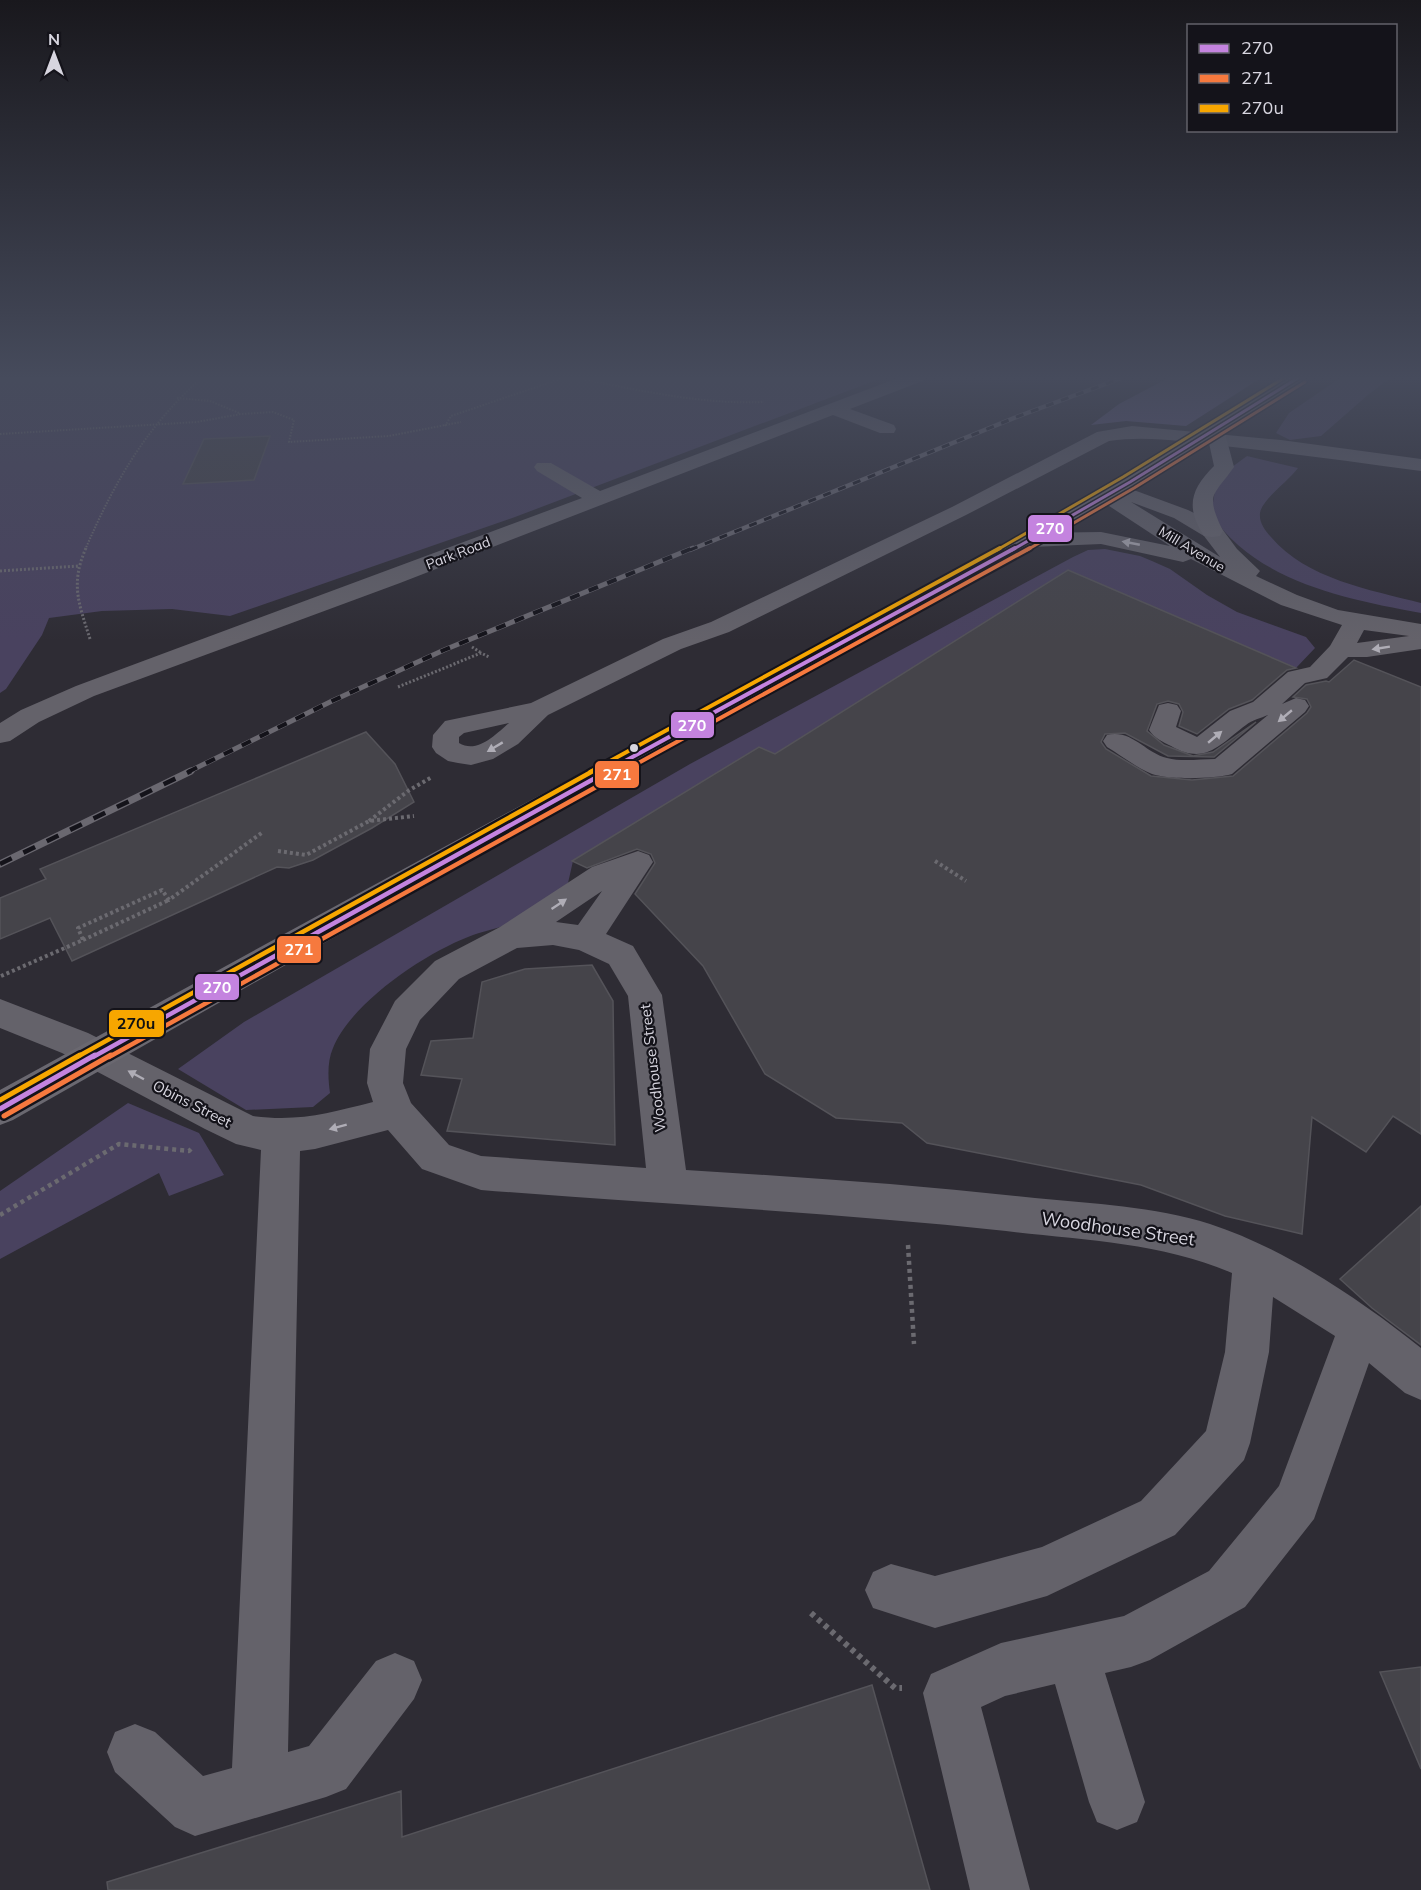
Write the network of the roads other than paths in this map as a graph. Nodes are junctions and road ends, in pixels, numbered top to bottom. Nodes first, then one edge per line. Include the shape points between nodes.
1 (690, 464) edge
2 (1048, 464) edge
3 (1163, 464) edge
4 (1224, 464) edge
5 (1358, 464) edge
6 (544, 467) dead end
7 (1359, 479) dead end
8 (1113, 493) junction
9 (599, 499) junction
10 (1212, 531) junction
11 (1031, 540) junction
12 (1208, 561) junction
13 (1280, 595) junction
14 (1356, 621) junction
15 (1421, 631) edge
16 (1421, 642) edge
17 (1341, 650) junction
18 (1318, 673) junction
19 (540, 710) dead end
20 (1168, 711) dead end
21 (0, 735) edge
22 (1118, 741) dead end
23 (511, 936) junction
24 (586, 939) junction
25 (0, 1013) edge
26 (0, 1109) edge
27 (394, 1112) junction
28 (281, 1136) junction
29 (668, 1187) junction
30 (1254, 1262) junction
31 (1360, 1327) junction
32 (1421, 1377) edge
33 (891, 1590) dead end
34 (1073, 1655) junction
35 (395, 1680) dead end
36 (135, 1752) dead end
37 (259, 1788) junction
38 (1117, 1802) dead end
39 (1000, 1890) edge

1 - 9 street, Park Road
2 - 19 street via 720,627 672,644
3 - 8 highway
4 - 10 highway via 1204,487 1202,511
5 - 7 street
6 - 9 street
8 - 10 street, Mill Avenue via 1181,514
8 - 11 highway
8 - 12 street, Mill Avenue
9 - 21 street, Park Road via 85,691 30,716
10 - 13 street, Mill Avenue via 1243,567
12 -> 11 street via 1101,538
11 - 26 highway via 393,887
12 - 13 street, Mill Avenue
13 - 14 street, Mill Avenue via 1316,611
14 - 15 street, Mill Avenue
14 - 17 street
16 -> 17 street
17 - 18 street
20 -> 18 street via 1162,730 1196,747 1208,743 1239,717 1262,708 1297,677
18 -> 22 street via 1320,685 1222,768 1161,767
23 - 24 street, Woodhouse Street via 553,933
23 -> 24 street via 603,875 638,862
23 - 27 street, Woodhouse Street via 447,970 407,1011 388,1049 386,1083
24 - 29 street, Woodhouse Street via 621,955 645,995
28 -> 25 street, Obins Street via 250,1132 218,1118 75,1043
27 -> 28 street, Obins Street via 315,1133
27 - 29 street, Woodhouse Street via 436,1157 481,1173
28 - 37 street
29 - 30 street, Woodhouse Street via 906,1202 1135,1227 1209,1242
30 - 31 street, Woodhouse Street
30 - 33 street via 1247,1352 1227,1443 1158,1518 1047,1571 935,1602
31 - 32 street, Woodhouse Street
31 - 34 street via 1297,1502 1227,1589 1131,1641
34 - 38 street
34 - 39 street via 1001,1670 950,1693
35 - 37 street via 326,1769
36 - 37 street via 195,1807

